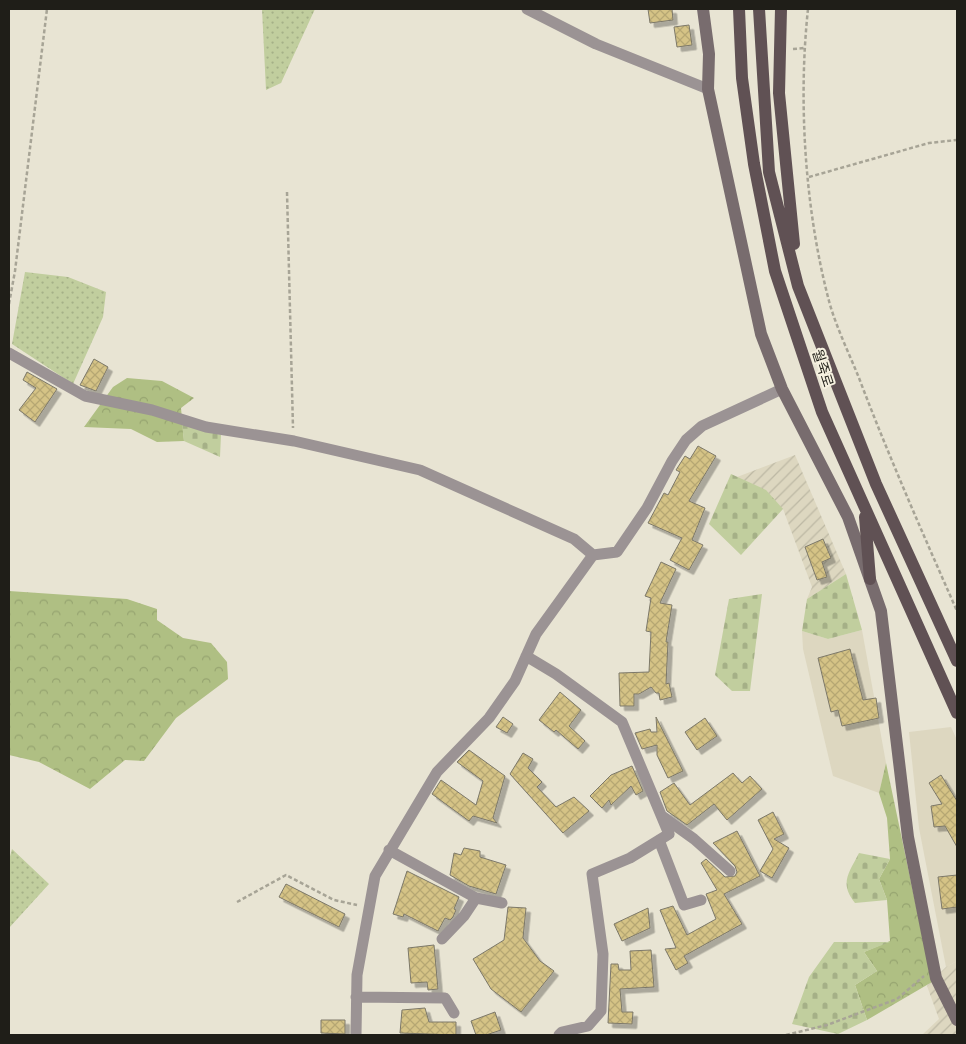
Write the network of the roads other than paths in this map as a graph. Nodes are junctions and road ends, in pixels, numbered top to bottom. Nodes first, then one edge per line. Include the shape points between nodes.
1 (527, 9) edge
2 (703, 9) edge
3 (739, 9) edge
4 (760, 9) edge
5 (781, 9) edge
6 (708, 89) junction
7 (798, 286) junction
8 (9, 353) edge
9 (782, 389) junction
10 (864, 510) junction
11 (593, 555) junction
12 (870, 579) junction
13 (526, 656) junction
14 (957, 661) edge
15 (957, 713) edge
16 (660, 816) junction
17 (659, 840) junction
18 (390, 850) junction
19 (730, 871) dead end
20 (476, 898) junction
21 (700, 900) dead end
22 (502, 903) dead end
23 (442, 939) dead end
24 (356, 997) junction
25 (454, 1012) dead end
26 (957, 1020) edge
27 (356, 1035) edge
28 (559, 1035) edge

1 - 6 street via 596,44
2 - 6 street via 709,54
3 - 10 main road, 월죽로 via 742,78 752,155 775,271 822,412
4 - 7 main road, 월죽로 via 769,172
5 - 7 main road via 779,94
6 - 9 street via 761,334
7 - 14 main road, 월죽로 via 876,484
8 - 11 street via 84,396 152,410 206,427 294,441 420,470 574,539
9 - 11 street via 702,426 686,440 617,552
9 - 12 street via 848,517
10 - 12 main road
10 - 15 main road, 월죽로
11 - 13 street via 536,634
12 - 26 street via 881,611 908,836 936,978
13 - 16 street via 622,722
13 - 18 street via 515,681 489,718 437,772
16 - 17 street via 669,834
16 - 19 street via 694,839
17 - 21 street via 684,905
17 - 28 street via 630,858 592,874 603,954 601,1011 588,1026
18 - 20 street
18 - 24 street via 375,876
20 - 22 street
20 - 23 street
24 - 25 street via 445,998
24 - 27 street

